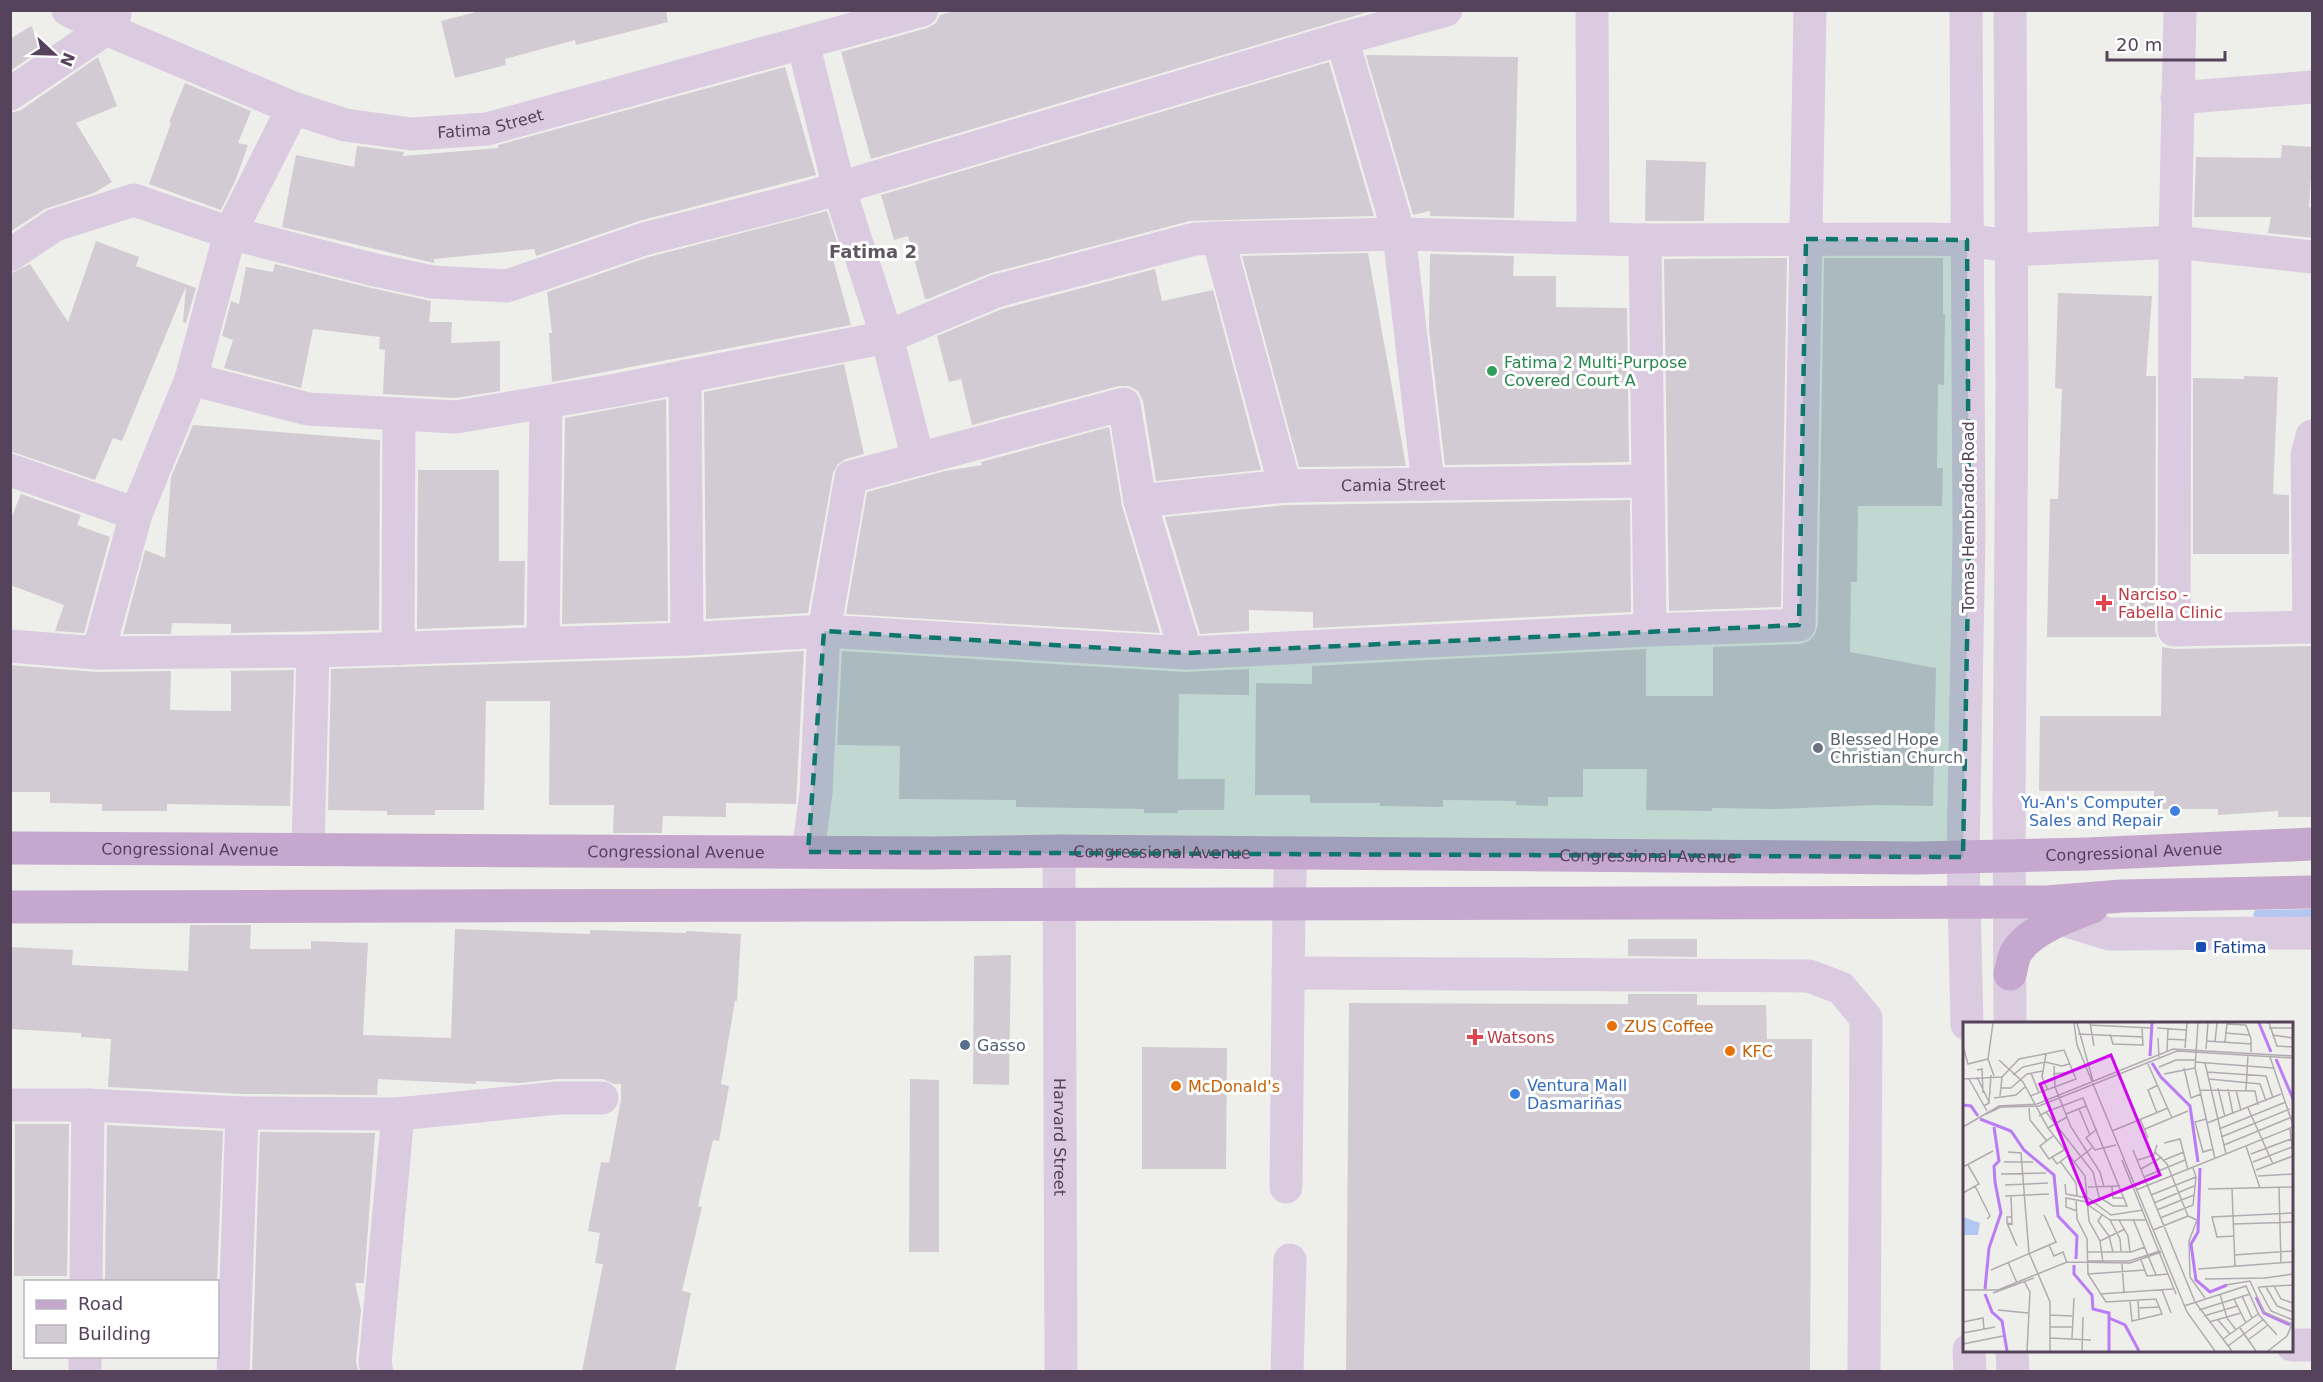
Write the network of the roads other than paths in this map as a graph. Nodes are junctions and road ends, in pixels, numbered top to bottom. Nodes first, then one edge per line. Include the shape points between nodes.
1 (68, 10) edge
2 (922, 10) edge
3 (1446, 10) edge
4 (1592, 10) edge
5 (1810, 10) edge
6 (1966, 10) edge
7 (2010, 10) edge
8 (2180, 10) edge
9 (112, 20) edge
10 (1342, 39) junction
11 (803, 43) junction
12 (2313, 87) edge
13 (10, 94) edge
14 (2177, 98) junction
15 (293, 108) junction
16 (839, 188) junction
17 (230, 233) junction
18 (1399, 234) junction
19 (1593, 237) junction
20 (1218, 238) junction
21 (1806, 239) junction
22 (1646, 240) junction
23 (1967, 240) junction
24 (2175, 242) junction
25 (2011, 246) junction
26 (10, 255) edge
27 (2313, 257) edge
28 (886, 337) junction
29 (684, 376) junction
30 (191, 379) junction
31 (546, 402) junction
32 (399, 414) junction
33 (2313, 436) edge
34 (918, 459) junction
35 (10, 470) edge
36 (1647, 481) junction
37 (1428, 484) junction
38 (1285, 486) junction
39 (1140, 501) junction
40 (136, 514) junction
41 (2311, 627) edge
42 (1650, 630) junction
43 (824, 631) junction
44 (687, 639) junction
45 (543, 643) junction
46 (10, 646) edge
47 (398, 649) junction
48 (313, 651) junction
49 (98, 653) junction
50 (1186, 653) junction
51 (2313, 844) edge
52 (10, 848) edge
53 (308, 849) junction
54 (1059, 851) junction
55 (808, 852) junction
56 (1291, 853) junction
57 (2009, 855) junction
58 (1963, 857) junction
59 (2313, 892) edge
60 (2122, 896) junction
61 (1964, 902) junction
62 (2010, 902) junction
63 (1060, 903) junction
64 (1289, 903) junction
65 (10, 907) edge
66 (2060, 920) junction
67 (2313, 933) edge
68 (1288, 973) junction
69 (2010, 974) junction
70 (1967, 1022) edge
71 (2010, 1022) edge
72 (602, 1098) dead end
73 (10, 1105) edge
74 (88, 1105) junction
75 (242, 1113) junction
76 (398, 1114) junction
77 (1286, 1187) dead end
78 (1290, 1260) dead end
79 (86, 1280) edge
80 (2293, 1345) edge
81 (2313, 1345) edge
82 (1970, 1352) edge
83 (2012, 1352) edge
84 (233, 1371) edge
85 (377, 1371) edge
86 (1061, 1371) edge
87 (1287, 1371) edge
88 (1864, 1371) edge
89 (1970, 1371) edge
90 (2013, 1371) edge

1 - 9 street, Fatima Street
2 - 11 street, Fatima Street
3 - 10 street
4 - 19 street
5 - 21 street
6 - 23 street, Tomas Hembrador Road
7 - 25 street
8 - 14 street
9 - 13 street
9 - 15 street, Fatima Street
10 - 16 street
10 - 18 street
11 - 15 street, Fatima Street via 487,129 412,134 345,125
11 - 16 street
12 - 14 street
14 - 24 street
15 - 17 street
16 - 17 street via 644,239 507,286 432,282
16 - 28 street
17 - 26 street via 134,200 55,225
17 - 30 street
18 - 19 street
18 - 20 street
18 - 37 street
19 - 22 street
20 - 28 street via 1195,239 996,291
20 - 38 street
21 - 22 street
21 - 23 street
21 - 42 street via 1799,625
22 - 36 street
23 - 25 street
23 - 58 street, Tomas Hembrador Road via 1969,536
24 - 25 street via 2029,249
24 - 27 street
24 - 41 street via 2174,630
25 - 57 street
28 - 29 street
28 - 34 street
29 - 31 street
29 - 44 street
30 - 32 street via 308,409
30 - 40 street
31 - 32 street via 456,417
31 - 45 street
32 - 47 street
33 - 41 street via 2307,455
34 - 39 street via 1124,404
34 - 43 street via 851,477
35 - 40 street
36 - 37 street, Camia Street
36 - 42 street
37 - 38 street, Camia Street
38 - 39 street, Camia Street
39 - 50 street
40 - 49 street
42 - 50 street
43 - 44 street
43 - 50 street
43 - 55 street via 816,793
44 - 45 street
45 - 47 street
46 - 49 street
47 - 48 street
48 - 49 street
48 - 53 street
51 - 57 main road, Congressional Avenue
52 - 53 main road, Congressional Avenue
53 - 55 main road, Congressional Avenue
54 - 55 main road, Congressional Avenue
54 - 56 main road, Congressional Avenue
54 - 63 street, Harvard Street
56 - 58 main road, Congressional Avenue
56 - 64 street
57 - 58 main road, Congressional Avenue
57 - 62 street
58 - 61 street, Tomas Hembrador Road
59 - 60 main road
60 - 62 main road
60 - 66 main road
61 - 62 main road
61 - 64 main road
61 - 70 street, Tomas Hembrador Road
62 - 66 street
62 - 69 street
63 - 64 main road
63 - 65 main road
63 - 86 street, Harvard Street
64 - 68 street
66 - 67 street via 2109,934
66 - 69 main road via 2015,952
68 - 77 street
68 - 88 street via 1809,976 1841,988 1866,1018
69 - 71 street
72 - 76 street via 558,1098
73 - 74 street
74 - 75 street
74 - 79 street
75 - 76 street
75 - 84 street
76 - 85 street
78 - 87 street
80 - 81 street
82 - 89 street
83 - 90 street

